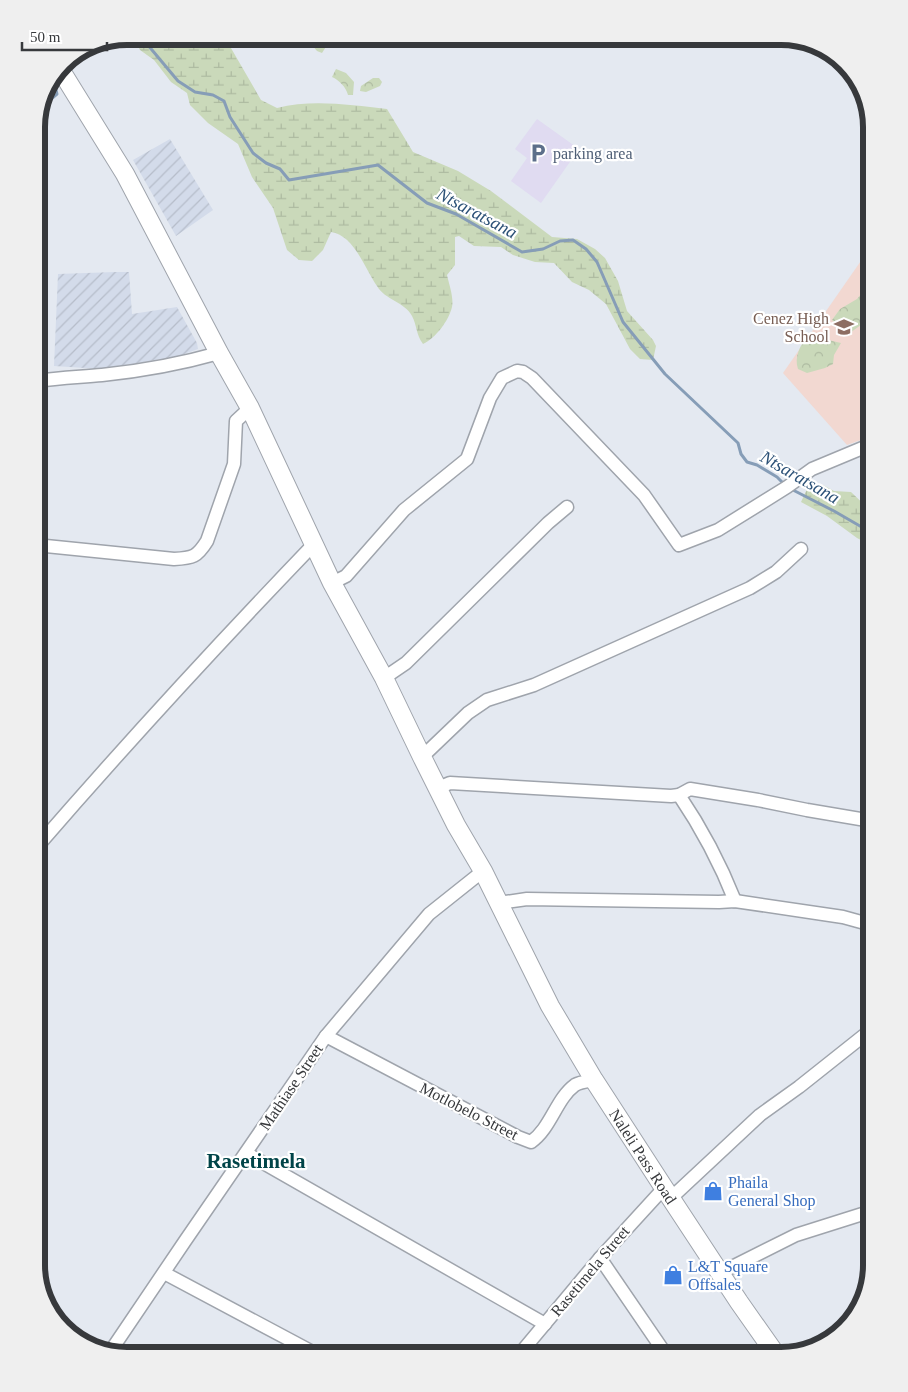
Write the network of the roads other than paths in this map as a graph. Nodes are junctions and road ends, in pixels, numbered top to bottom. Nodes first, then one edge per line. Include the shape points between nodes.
1 (64, 75) edge
2 (219, 353) junction
3 (45, 380) edge
4 (250, 408) junction
5 (863, 448) edge
6 (567, 507) dead end
7 (314, 544) junction
8 (45, 545) edge
9 (801, 549) dead end
10 (332, 583) junction
11 (384, 678) junction
12 (422, 757) junction
13 (438, 788) junction
14 (679, 795) junction
15 (863, 819) edge
16 (45, 838) edge
17 (483, 871) junction
18 (735, 901) junction
19 (499, 903) junction
20 (863, 923) edge
21 (326, 1036) junction
22 (863, 1036) edge
23 (594, 1080) junction
24 (246, 1153) junction
25 (667, 1193) junction
26 (863, 1214) edge
27 (600, 1258) junction
28 (164, 1273) junction
29 (720, 1273) junction
30 (546, 1324) junction
31 (114, 1346) edge
32 (303, 1347) edge
33 (526, 1347) edge
34 (661, 1347) edge
35 (771, 1347) edge

1 - 2 main road, Naleli Pass Road via 125,174
2 - 3 street via 154,368
2 - 4 main road, Naleli Pass Road
4 - 7 main road, Naleli Pass Road
4 - 8 street via 236,421 232,472 207,541 192,558 174,559
5 - 10 street via 812,469 718,530 679,545 644,495 532,378 517,370 502,378 490,398 467,459 404,510 346,576
6 - 11 street via 406,663
7 - 10 main road, Naleli Pass Road
7 - 16 street via 236,625
9 - 12 street via 776,572 750,588 534,685 487,700 468,713
10 - 11 main road, Naleli Pass Road
11 - 12 main road, Naleli Pass Road
12 - 13 main road, Naleli Pass Road
13 - 14 street via 450,783
13 - 17 main road, Naleli Pass Road
14 - 15 street via 690,789
14 - 18 street via 700,825
17 - 19 main road, Naleli Pass Road
17 - 21 street, Mathiase Street via 429,914
18 - 19 street via 527,899
18 - 20 street
19 - 23 main road, Naleli Pass Road via 550,1006
21 - 23 street, Motlobelo Street via 531,1142 576,1085
21 - 24 street, Mathiase Street
22 - 25 street, Rasetimela Street
23 - 25 main road, Naleli Pass Road
24 - 28 street, Mathiase Street
24 - 30 street
25 - 27 street, Rasetimela Street
25 - 29 main road, Naleli Pass Road
26 - 29 street via 796,1235
27 - 30 street, Rasetimela Street
27 - 34 street
28 - 31 street, Mathiase Street
28 - 32 street
29 - 35 main road, Naleli Pass Road
30 - 33 street, Rasetimela Street

